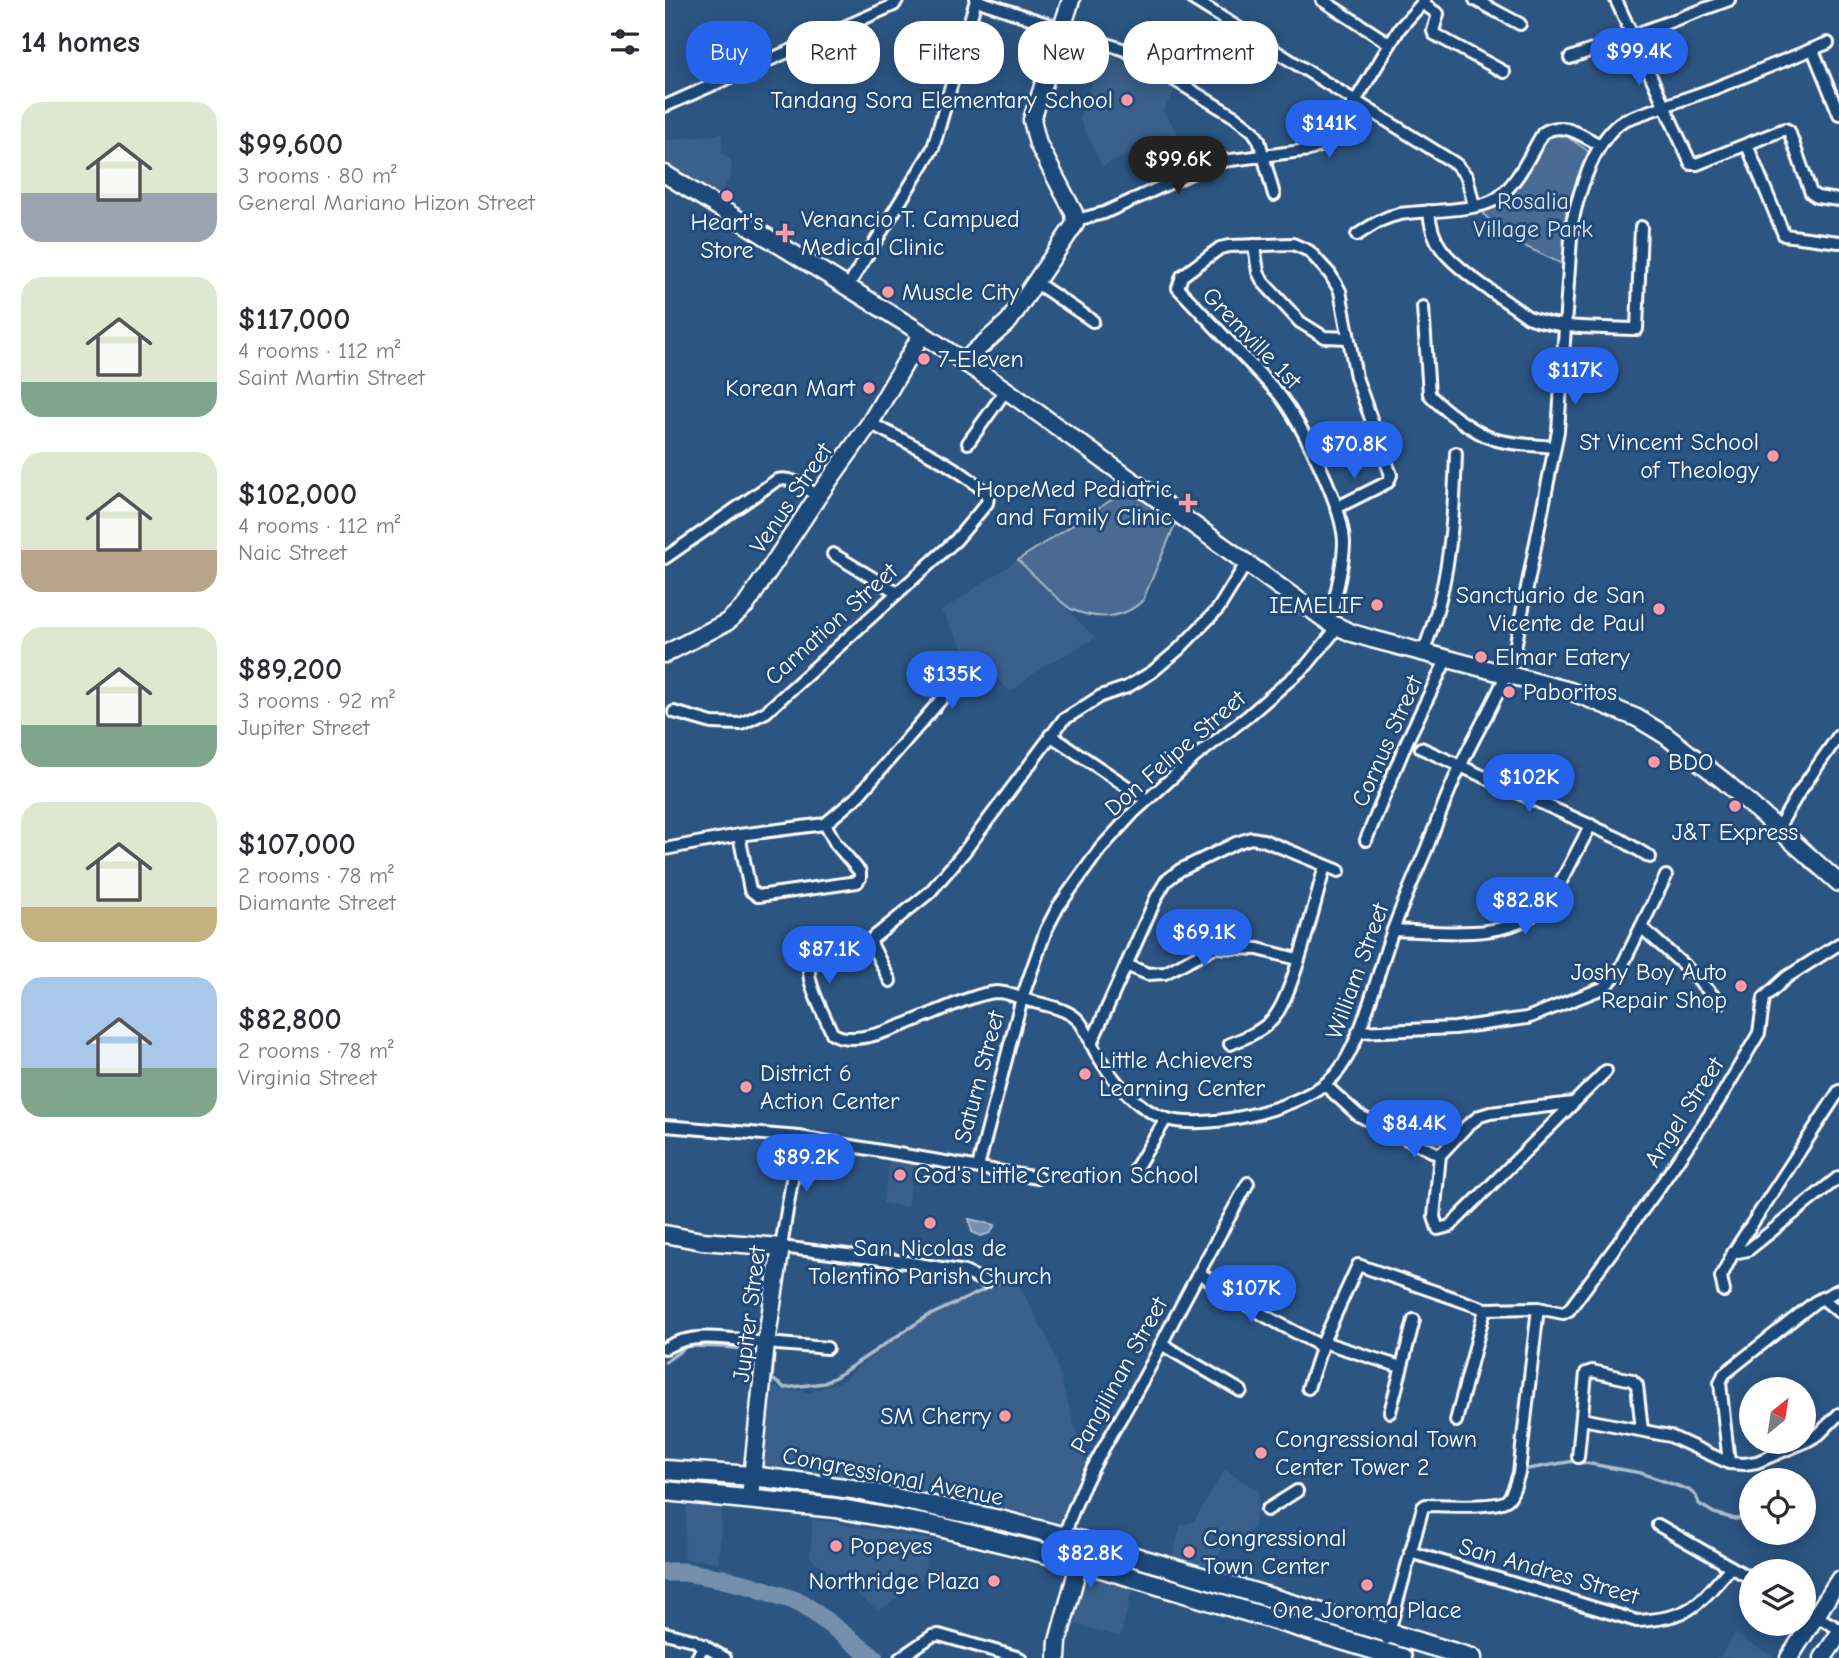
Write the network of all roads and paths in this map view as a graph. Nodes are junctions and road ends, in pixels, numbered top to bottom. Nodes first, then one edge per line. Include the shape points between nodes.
1 (897, 0) edge
2 (976, 0) edge
3 (1071, 0) edge
4 (1194, 0) edge
5 (1322, 0) edge
6 (1475, 0) edge
7 (1616, 0) edge
8 (1729, 0) edge
9 (1423, 1) edge
10 (1040, 21) edge
11 (1064, 21) edge
12 (1520, 24) dead end
13 (1632, 35) junction
14 (1828, 43) dead end
15 (1109, 44) edge
16 (1389, 44) junction
17 (1813, 50) junction
18 (1570, 58) dead end
19 (1504, 72) dead end
20 (1044, 84) edge
21 (1356, 102) junction
22 (665, 106) edge
23 (1665, 106) junction
24 (1839, 114) edge
25 (1600, 145) junction
26 (1747, 145) junction
27 (1264, 156) junction
28 (665, 174) edge
29 (1274, 195) dead end
30 (1839, 200) edge
31 (1475, 206) junction
32 (1429, 211) junction
33 (1076, 220) junction
34 (1641, 227) dead end
35 (1357, 235) dead end
36 (1839, 242) edge
37 (1254, 245) junction
38 (1035, 282) junction
39 (846, 288) junction
40 (1423, 307) dead end
41 (1093, 321) dead end
42 (1565, 325) junction
43 (922, 334) junction
44 (1348, 338) junction
45 (965, 363) junction
46 (1006, 390) junction
47 (870, 423) junction
48 (968, 443) dead end
49 (1555, 447) junction
50 (1456, 453) dead end
51 (818, 496) junction
52 (1336, 508) junction
53 (833, 554) dead end
54 (665, 558) edge
55 (1247, 562) junction
56 (898, 593) junction
57 (1334, 625) junction
58 (1423, 652) junction
59 (665, 654) edge
60 (1447, 658) junction
61 (969, 666) dead end
62 (1508, 674) junction
63 (674, 712) dead end
64 (1839, 735) edge
65 (1050, 736) junction
66 (1421, 748) dead end
67 (1460, 766) junction
68 (1147, 800) junction
69 (825, 824) junction
70 (1591, 825) junction
71 (1778, 828) junction
72 (739, 835) junction
73 (1366, 840) dead end
74 (665, 849) edge
75 (1650, 857) dead end
76 (1325, 866) junction
77 (1339, 872) dead end
78 (1666, 876) dead end
79 (1839, 883) edge
80 (1641, 927) junction
81 (1393, 930) junction
82 (1839, 944) edge
83 (844, 947) dead end
84 (1297, 959) junction
85 (1126, 965) junction
86 (890, 981) dead end
87 (1022, 998) junction
88 (1720, 1003) dead end
89 (1358, 1032) junction
90 (1091, 1044) junction
91 (1230, 1044) dead end
92 (1606, 1071) dead end
93 (1325, 1085) junction
94 (1839, 1091) edge
95 (1573, 1103) junction
96 (1166, 1119) junction
97 (665, 1126) edge
98 (799, 1137) junction
99 (1440, 1156) junction
100 (978, 1167) junction
101 (1136, 1168) dead end
102 (1839, 1177) edge
103 (1038, 1178) dead end
104 (1248, 1183) dead end
105 (665, 1234) edge
106 (781, 1247) junction
107 (1733, 1253) junction
108 (1199, 1273) junction
109 (986, 1282) dead end
110 (1839, 1290) edge
111 (1724, 1291) dead end
112 (1822, 1298) junction
113 (1538, 1308) junction
114 (1485, 1310) junction
115 (1839, 1312) edge
116 (1414, 1320) dead end
117 (766, 1343) junction
118 (1161, 1344) junction
119 (1322, 1344) junction
120 (665, 1348) edge
121 (827, 1348) dead end
122 (1401, 1367) junction
123 (1308, 1388) dead end
124 (1241, 1391) dead end
125 (1390, 1412) dead end
126 (1839, 1414) edge
127 (1582, 1419) junction
128 (1456, 1421) dead end
129 (1642, 1430) junction
130 (1579, 1457) dead end
131 (1729, 1462) junction
132 (665, 1470) edge
133 (752, 1476) junction
134 (665, 1491) edge
135 (1297, 1491) dead end
136 (750, 1498) junction
137 (1267, 1510) dead end
138 (1658, 1525) dead end
139 (1063, 1536) junction
140 (1085, 1542) junction
141 (1415, 1553) junction
142 (1059, 1556) junction
143 (1079, 1561) junction
144 (1731, 1567) junction
145 (1739, 1572) edge
146 (1839, 1580) edge
147 (1816, 1605) edge
148 (1816, 1616) edge
149 (1839, 1632) edge
150 (665, 1633) edge
151 (1389, 1633) junction
152 (1799, 1636) edge
153 (704, 1645) junction
154 (982, 1652) edge
155 (1382, 1655) edge
156 (697, 1658) edge
157 (725, 1658) edge
158 (900, 1658) edge
159 (1020, 1658) edge
160 (1057, 1658) edge
161 (1402, 1658) edge
162 (1472, 1658) edge
163 (1789, 1658) edge
164 (1823, 1658) edge

1 - 22 street
2 - 10 street
2 - 39 street via 933,148
3 - 11 main road
4 - 21 street
5 - 16 street
6 - 12 street
7 - 13 street
8 - 13 street
9 - 16 street
9 - 19 street via 1438,13 1434,34
13 - 18 street
13 - 23 street
14 - 17 street
15 - 27 street via 1235,117 1253,131
16 - 21 street
17 - 23 street
17 - 24 street
20 - 33 main road via 1032,120 1038,144
21 - 27 street via 1332,138 1319,147
21 - 31 street via 1456,164 1467,177
23 - 25 street via 1624,120
23 - 26 street via 1691,164
25 - 31 street via 1566,128 1549,129 1510,185 1495,200
25 - 42 street, William Street via 1572,223
26 - 30 street via 1789,131 1811,193
26 - 36 street via 1784,235
27 - 29 street
27 - 33 street via 1209,165 1104,213
28 - 39 main road
31 - 32 street
32 - 35 street via 1378,221
32 - 42 street via 1433,234 1453,261 1528,317
33 - 38 main road
34 - 42 street via 1637,329
37 - 44 street via 1263,282 1300,322 1324,337
37 - 44 street via 1293,244 1309,251 1340,291
37 - 52 street, Gremville 1st via 1220,248 1189,270 1178,281 1178,288 1290,408
38 - 41 street
38 - 45 main road via 1009,321
39 - 43 main road
40 - 49 street via 1429,394 1437,404 1496,440
42 - 49 street, William Street
43 - 45 main road
43 - 47 main road, Venus Street
44 - 52 street via 1361,394 1391,475 1388,482
45 - 46 main road
46 - 48 street
46 - 55 main road
47 - 51 main road, Venus Street
47 - 56 street, Carnation Street via 934,458 983,489 988,497 956,540
49 - 62 street, William Street
50 - 58 street via 1445,574 1436,621
51 - 54 street via 793,480 777,480
51 - 59 main road, Venus Street via 746,605 727,622
52 - 57 street, Gremville 1st via 1344,545
53 - 56 street
55 - 57 main road
55 - 65 street via 1218,609 1178,650 1127,687 1077,709
56 - 63 street, Carnation Street via 766,712 741,724 712,723
57 - 58 main road
57 - 68 street, Don Felipe Street via 1307,665
58 - 60 main road
60 - 62 main road
60 - 73 street, Cornus Street
61 - 69 street via 857,796
62 - 67 street, William Street
62 - 71 main road via 1593,698 1637,718 1699,761
64 - 71 street
65 - 68 street
65 - 86 street via 930,892 872,940
66 - 67 street
67 - 70 street
67 - 81 street, William Street
68 - 87 street, Don Felipe Street via 1100,849 1058,907
69 - 72 street
69 - 72 street via 860,872 857,882 753,894
70 - 75 street
70 - 81 street via 1557,886 1527,918 1485,932
71 - 79 main road
72 - 74 street
76 - 77 street
76 - 84 street
76 - 85 street via 1251,838 1202,859 1166,881
78 - 80 street
80 - 88 street
80 - 89 street via 1619,972 1604,988 1527,1018 1455,1028
81 - 89 street, William Street
82 - 113 street, Angel Street via 1787,976 1764,998 1759,1033 1718,1102 1570,1309
83 - 87 street, William Street via 808,967 835,1036 872,1036 968,998 1001,992
84 - 85 street via 1258,949 1217,947 1164,973 1148,974
84 - 91 street via 1273,1018
85 - 90 street
87 - 90 street, William Street via 1077,1018
87 - 100 street, Saturn Street
89 - 93 street, William Street via 1345,1062
90 - 96 street, William Street via 1132,1097
92 - 95 street
93 - 96 street, William Street via 1295,1102 1249,1115 1194,1122
93 - 99 street via 1364,1118
94 - 107 street
95 - 99 street via 1480,1116
95 - 99 street via 1442,1229 1435,1225 1434,1217
96 - 101 street
97 - 98 street
98 - 100 street
98 - 106 street, Jupiter Street
100 - 103 street
102 - 107 street via 1748,1250
104 - 108 street, Pangilinan Street
105 - 106 main road
106 - 109 street via 880,1257 965,1272
106 - 117 main road, Jupiter Street
107 - 111 street via 1721,1277
108 - 118 street, Pangilinan Street
108 - 119 street via 1265,1316
110 - 112 street
112 - 115 street
112 - 131 street via 1724,1374 1720,1383
113 - 114 street
113 - 141 street via 1519,1473 1510,1497 1502,1503 1426,1505
114 - 119 street via 1358,1265
114 - 128 street
116 - 122 street
117 - 120 street via 694,1338
117 - 121 street
117 - 133 main road, Jupiter Street
118 - 124 street
118 - 139 street, Pangilinan Street via 1092,1466
119 - 122 street
119 - 123 street
122 - 125 street
126 - 131 street via 1807,1441 1757,1462
127 - 129 street
127 - 129 street via 1586,1373 1592,1371 1637,1385
127 - 130 street
129 - 131 street
132 - 133 main road, Congressional Avenue
133 - 136 main road, Jupiter Street
133 - 139 main road, Congressional Avenue via 852,1489
134 - 136 main road, Congressional Avenue
135 - 137 street
136 - 142 main road, Congressional Avenue via 929,1525
138 - 144 street
139 - 140 main road, Congressional Avenue
139 - 142 street, Pangilinan Street
140 - 143 main road
140 - 151 main road, Congressional Avenue
141 - 144 street, San Andres Street via 1637,1621 1664,1620 1690,1611
141 - 151 street
142 - 143 main road, Congressional Avenue
143 - 155 main road, Congressional Avenue
143 - 160 main road
144 - 145 street
146 - 147 main road
148 - 149 street
149 - 164 main road
150 - 153 street
151 - 155 street
151 - 162 main road, Congressional Avenue
152 - 163 main road
153 - 156 street
153 - 157 street
154 - 158 street via 939,1635
154 - 159 street
155 - 161 main road, Congressional Avenue

